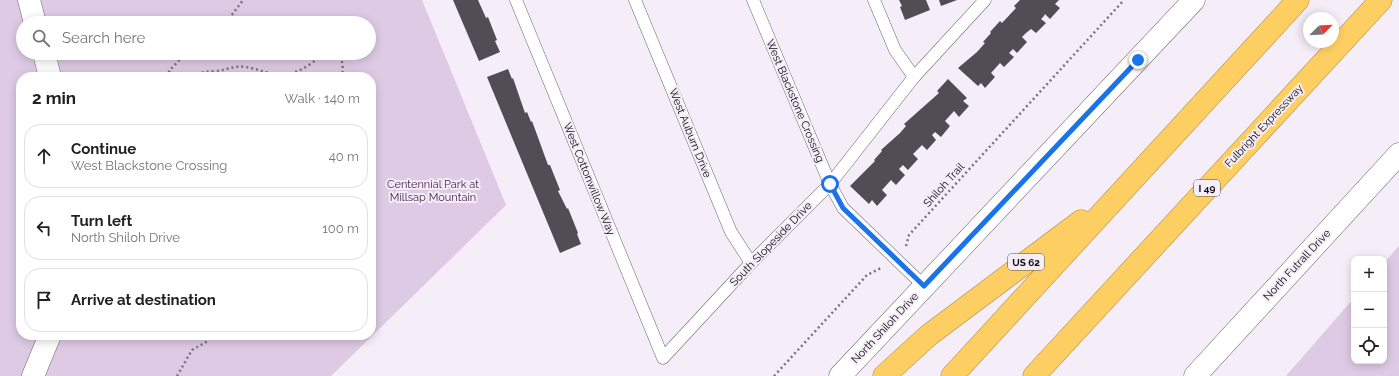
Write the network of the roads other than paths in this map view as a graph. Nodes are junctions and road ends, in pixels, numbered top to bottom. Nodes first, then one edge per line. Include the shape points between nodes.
1 (29, 0) edge
2 (516, 0) edge
3 (634, 0) edge
4 (753, 0) edge
5 (874, 0) edge
6 (985, 0) edge
7 (1194, 0) edge
8 (1298, 0) edge
9 (1381, 0) edge
10 (33, 16) edge
11 (46, 60) edge
12 (49, 72) edge
13 (914, 77) junction
14 (1399, 154) edge
15 (830, 184) junction
16 (1123, 189) junction
17 (751, 263) junction
18 (924, 286) junction
19 (48, 340) edge
20 (663, 358) joint
21 (33, 376) edge
22 (840, 376) edge
23 (884, 376) edge
24 (952, 376) edge
25 (1034, 376) edge
26 (1195, 376) edge

1 - 10 main road
2 - 20 lane, West Cottonwillow Way
3 - 17 lane, West Auburn Drive via 731,232
4 - 15 lane, West Blackstone Crossing
5 - 13 lane via 895,50
6 - 13 lane, South Slopeside Drive
7 - 18 main road, North Shiloh Drive
8 - 16 highway
9 - 25 highway, Fulbright Expressway / I 49
11 - 12 main road
13 - 15 lane, South Slopeside Drive
14 - 26 main road, North Futrall Drive
15 - 17 lane, South Slopeside Drive
15 - 18 lane, West Blackstone Crossing via 843,208
16 - 23 highway, US 62 via 929,334
16 - 24 highway
17 - 20 lane, South Slopeside Drive
18 - 22 main road, North Shiloh Drive
19 - 21 main road

